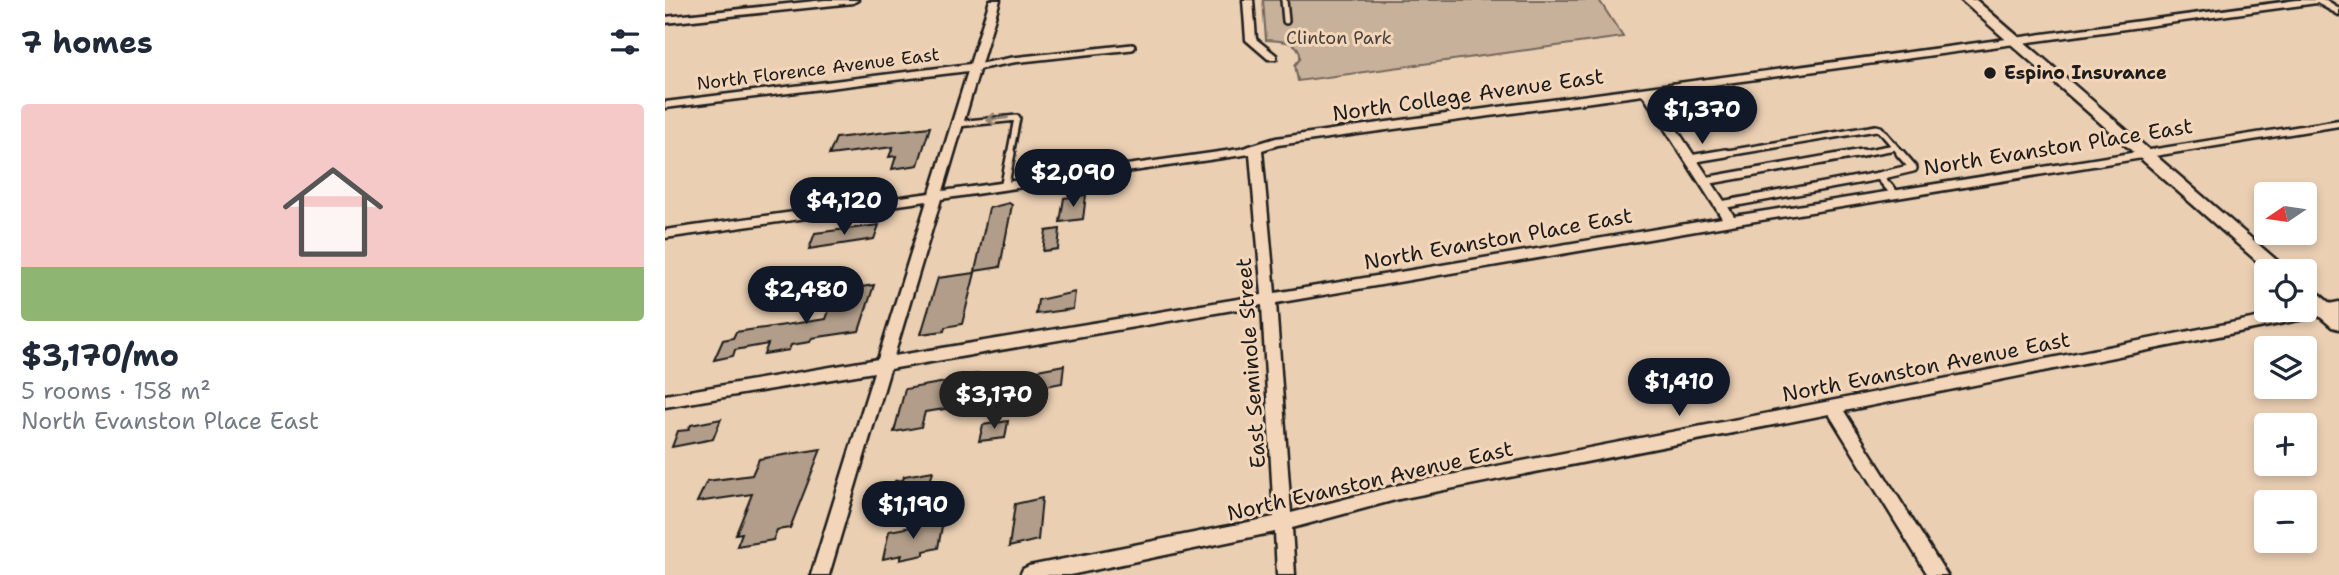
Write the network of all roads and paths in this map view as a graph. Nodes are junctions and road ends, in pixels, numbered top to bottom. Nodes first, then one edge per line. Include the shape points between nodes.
1 (853, 0) edge
2 (995, 0) edge
3 (1248, 0) edge
4 (1284, 0) edge
5 (1968, 0) edge
6 (2319, 0) edge
7 (2339, 12) edge
8 (665, 20) edge
9 (1286, 21) dead end
10 (2015, 41) junction
11 (1132, 47) dead end
12 (1272, 57) dead end
13 (976, 67) junction
14 (1644, 90) junction
15 (665, 105) edge
16 (2339, 123) edge
17 (958, 124) junction
18 (1895, 147) junction
19 (1255, 148) junction
20 (2145, 154) junction
21 (1690, 159) junction
22 (1879, 176) junction
23 (1705, 181) junction
24 (1005, 184) junction
25 (1895, 194) junction
26 (935, 195) junction
27 (1721, 205) junction
28 (1731, 221) junction
29 (665, 234) edge
30 (2266, 259) edge
31 (1269, 299) junction
32 (2317, 301) edge
33 (2334, 313) edge
34 (884, 366) junction
35 (665, 401) edge
36 (1833, 407) junction
37 (1282, 523) junction
38 (820, 575) edge
39 (1029, 575) edge
40 (1286, 575) edge
41 (1938, 575) edge

1 - 8 street
2 - 13 street
3 - 12 street via 1251,40
4 - 9 lane
5 - 10 main road
6 - 7 street
6 - 10 street, North College Avenue East
10 - 14 street, North College Avenue East
10 - 20 main road
11 - 13 lane
13 - 15 street, North Florence Avenue East
13 - 17 street
14 - 19 street, North College Avenue East
14 - 21 street
16 - 20 street, North Evanston Place East
24 -> 17 lane via 1017,118
17 - 26 street
18 - 21 lane via 1876,128
18 - 22 lane via 1913,168
18 - 23 lane
19 - 24 street, North College Avenue East
19 - 31 street, East Seminole Street
20 - 25 street, North Evanston Place East
20 - 30 main road
21 - 23 street
22 - 25 lane
22 - 27 lane
23 - 27 street
24 - 26 street, North College Avenue East
25 - 28 street, North Evanston Place East
26 - 29 street, North College Avenue East
26 - 34 street
27 - 28 street
28 - 31 street, North Evanston Place East
31 - 34 street, North Evanston Place East
31 - 37 street, East Seminole Street
32 - 33 main road
33 - 36 street, North Evanston Avenue East
34 - 35 street, North Evanston Place East
34 - 38 street
36 - 37 street, North Evanston Avenue East via 1399,492
36 - 41 street
37 - 39 street, North Evanston Avenue East
37 - 40 street, East Seminole Street

